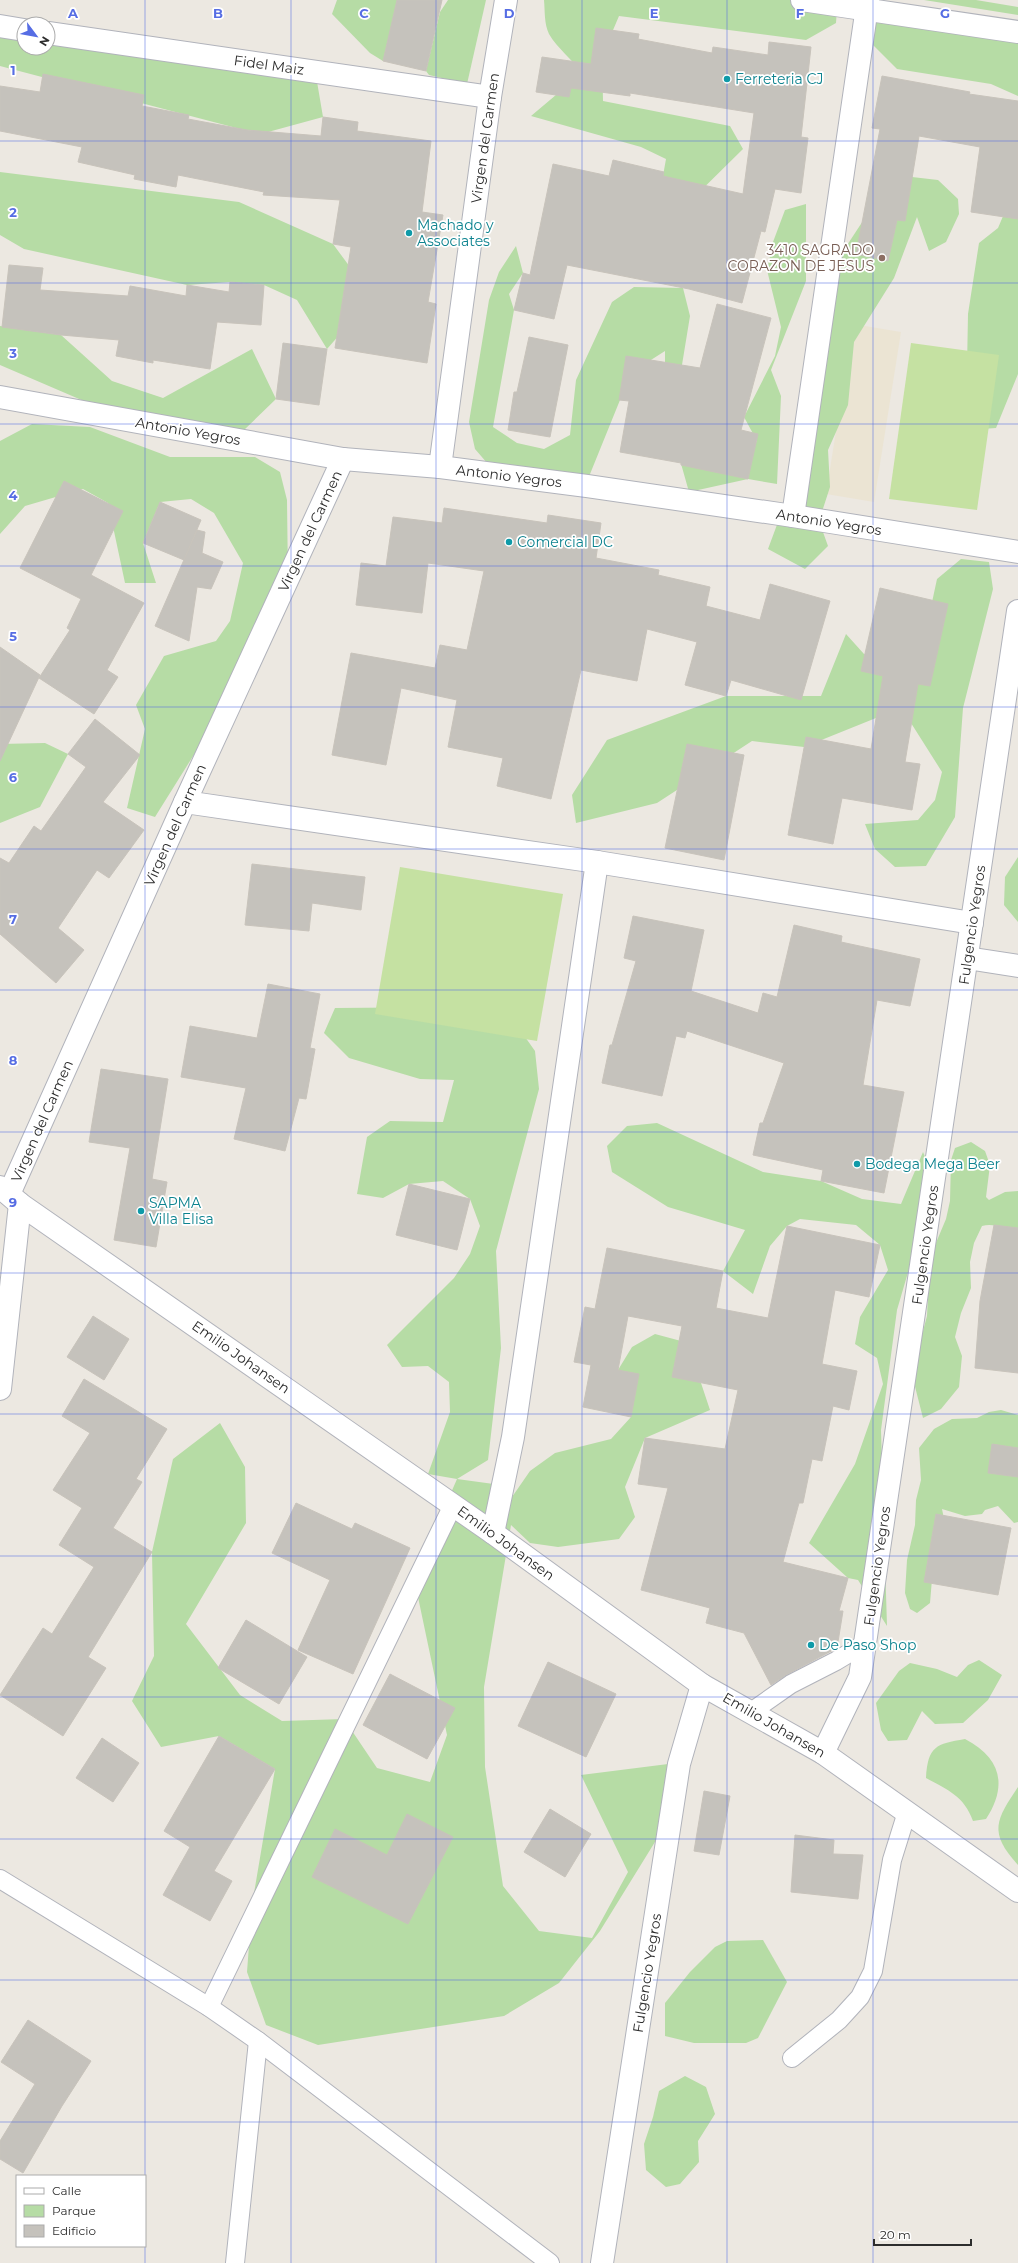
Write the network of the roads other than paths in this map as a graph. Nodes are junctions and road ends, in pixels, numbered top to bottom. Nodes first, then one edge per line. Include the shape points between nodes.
1 (506, 0) edge
2 (802, 0) edge
3 (867, 5) edge
4 (0, 26) edge
5 (16, 29) edge
6 (1018, 32) edge
7 (56, 34) edge
8 (490, 98) junction
9 (0, 397) edge
10 (343, 459) junction
11 (440, 467) junction
12 (793, 516) junction
13 (1018, 552) edge
14 (1018, 611) edge
15 (185, 802) junction
16 (597, 862) junction
17 (972, 923) junction
18 (967, 958) junction
19 (1018, 966) edge
20 (10, 1195) edge
21 (0, 1389) edge
22 (453, 1505) junction
23 (493, 1533) junction
24 (866, 1643) junction
25 (702, 1684) junction
26 (750, 1712) junction
27 (823, 1753) junction
28 (907, 1812) junction
29 (0, 1879) edge
30 (1018, 1891) edge
31 (209, 2007) junction
32 (258, 2041) junction
33 (792, 2058) dead end
34 (235, 2263) edge
35 (550, 2263) edge
36 (602, 2263) edge

1 - 8 street, Virgen del Carmen
2 - 3 street
3 - 6 street
3 - 12 street
4 - 5 street
7 - 8 street, Fidel Maiz
8 - 11 street, Virgen del Carmen
9 - 10 street, Antonio Yegros
10 - 11 street, Antonio Yegros
10 - 15 street, Virgen del Carmen
11 - 12 street, Antonio Yegros
12 - 13 street, Antonio Yegros
14 - 17 street, Fulgencio Yegros
15 - 16 street
15 - 20 street, Virgen del Carmen
16 - 17 street
16 - 23 street via 513,1437
17 - 18 street, Fulgencio Yegros
18 - 19 street
18 - 24 street, Fulgencio Yegros
20 - 21 street, Virgen del Carmen
20 - 22 street, Emilio Johansen
22 - 23 street, Emilio Johansen
22 - 31 lane
23 - 25 street, Emilio Johansen
24 - 26 lane via 791,1684
24 - 27 street, Fulgencio Yegros via 860,1677
25 - 26 street, Emilio Johansen
25 - 36 street, Fulgencio Yegros via 679,1764
26 - 27 street, Emilio Johansen
27 - 28 street, Emilio Johansen
28 - 30 street, Emilio Johansen
28 - 33 lane via 892,1860 873,1971 860,1997 839,2020
29 - 31 lane
31 - 32 lane
32 - 34 lane
32 - 35 lane

